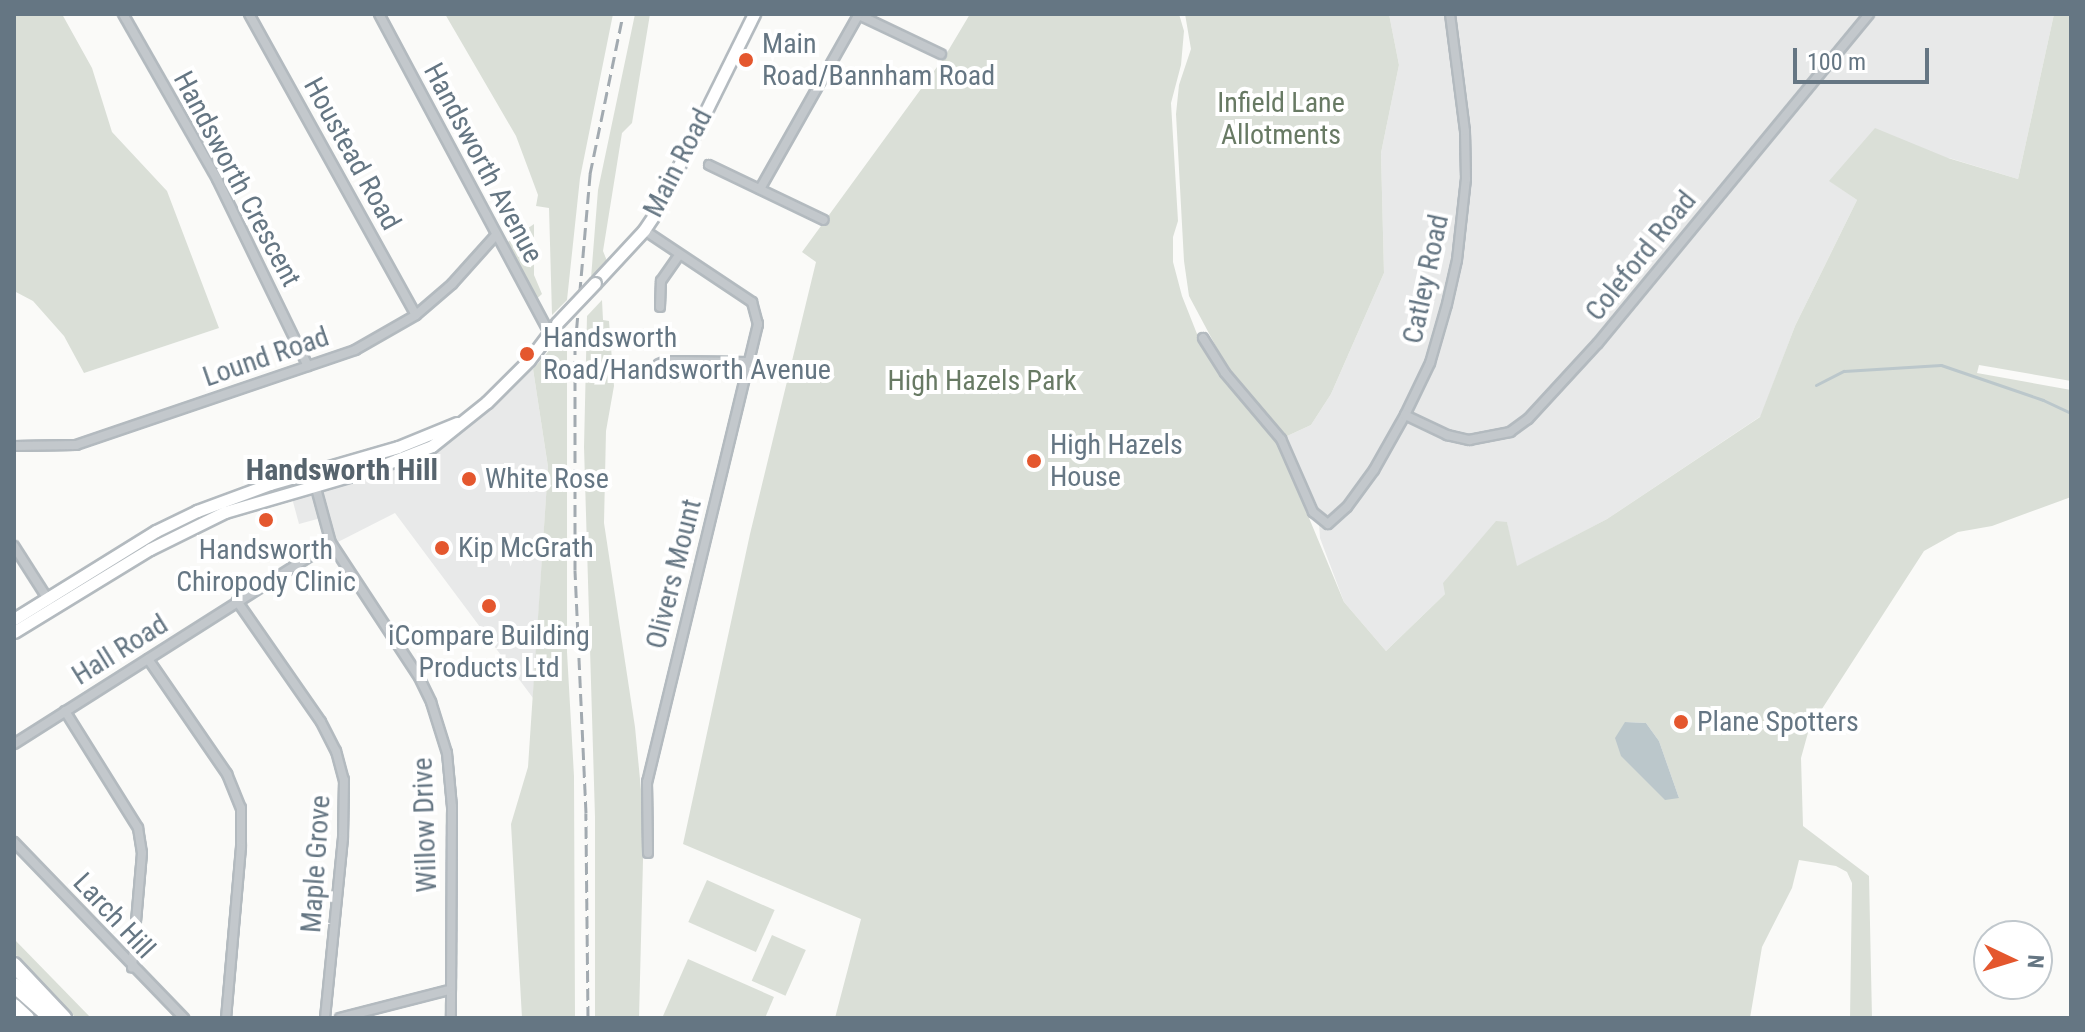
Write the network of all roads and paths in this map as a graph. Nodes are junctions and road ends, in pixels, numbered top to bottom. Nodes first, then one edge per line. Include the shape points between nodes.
1 (123, 14) edge
2 (249, 14) edge
3 (379, 14) edge
4 (754, 14) edge
5 (858, 14) edge
6 (1450, 14) edge
7 (1869, 14) edge
8 (941, 54) dead end
9 (709, 165) dead end
10 (760, 189) junction
11 (824, 220) dead end
12 (644, 230) junction
13 (496, 235) junction
14 (679, 255) junction
15 (660, 307) dead end
16 (416, 315) junction
17 (553, 328) junction
18 (1203, 338) dead end
19 (748, 362) junction
20 (659, 364) dead end
21 (308, 366) junction
22 (1405, 415) junction
23 (465, 419) junction
24 (14, 446) edge
25 (312, 473) junction
26 (315, 487) junction
27 (331, 543) junction
28 (14, 546) edge
29 (237, 601) junction
30 (50, 604) junction
31 (14, 619) edge
32 (14, 632) edge
33 (148, 659) junction
34 (65, 711) junction
35 (14, 744) edge
36 (14, 842) edge
37 (648, 853) dead end
38 (14, 965) edge
39 (132, 968) junction
40 (14, 985) edge
41 (449, 990) junction
42 (14, 1006) edge
43 (27, 1018) edge
44 (51, 1018) edge
45 (64, 1018) edge
46 (184, 1018) edge
47 (226, 1018) edge
48 (325, 1018) edge
49 (340, 1018) edge
50 (451, 1018) edge

1 - 21 street, Handsworth Crescent via 217,179
2 - 16 street, Houstead Road
3 - 13 street, Handsworth Avenue
4 - 12 main road, Main Road
5 - 8 street
5 - 10 street
6 - 22 street, Catley Road via 1465,131 1462,226 1430,363
7 - 22 street, Coleford Road via 1598,343 1528,419 1510,432 1469,440
9 - 10 street
10 - 11 street
12 - 14 street
12 - 17 main road, Main Road, bridge
13 - 16 street, Lound Road
13 - 17 street, Handsworth Avenue
14 - 15 street via 661,281
14 - 19 street, Olivers Mount via 756,308 758,324
16 - 21 street, Lound Road via 355,350
17 - 23 main road, Main Road via 515,375
18 - 22 street, Catley Road via 1281,439 1313,512 1328,524 1374,470
19 - 20 street
19 - 37 street, Olivers Mount via 647,782
21 - 24 street, Lound Road via 76,445
23 - 25 main road via 398,447
23 - 26 main road, Main Road via 423,451
25 - 26 street, Willow Drive
25 - 30 main road via 237,495 156,531
26 - 27 street, Willow Drive
26 - 30 main road, Main Road via 259,501 189,528
27 - 29 street, Hall Road
27 - 41 street, Willow Drive via 419,677 443,740 452,807
28 - 30 street
29 - 33 street, Hall Road
29 - 48 street, Maple Grove via 321,722 344,780
30 - 31 main road
30 - 32 main road
33 - 34 street, Hall Road
33 - 47 street via 227,774 241,808
34 - 35 street, Hall Road
34 - 39 street via 139,831 142,853
36 - 39 street, Larch Hill
38 - 45 highway
39 - 46 street, Larch Hill
40 - 44 highway
41 - 49 street
41 - 50 street, Willow Drive
42 - 43 highway

